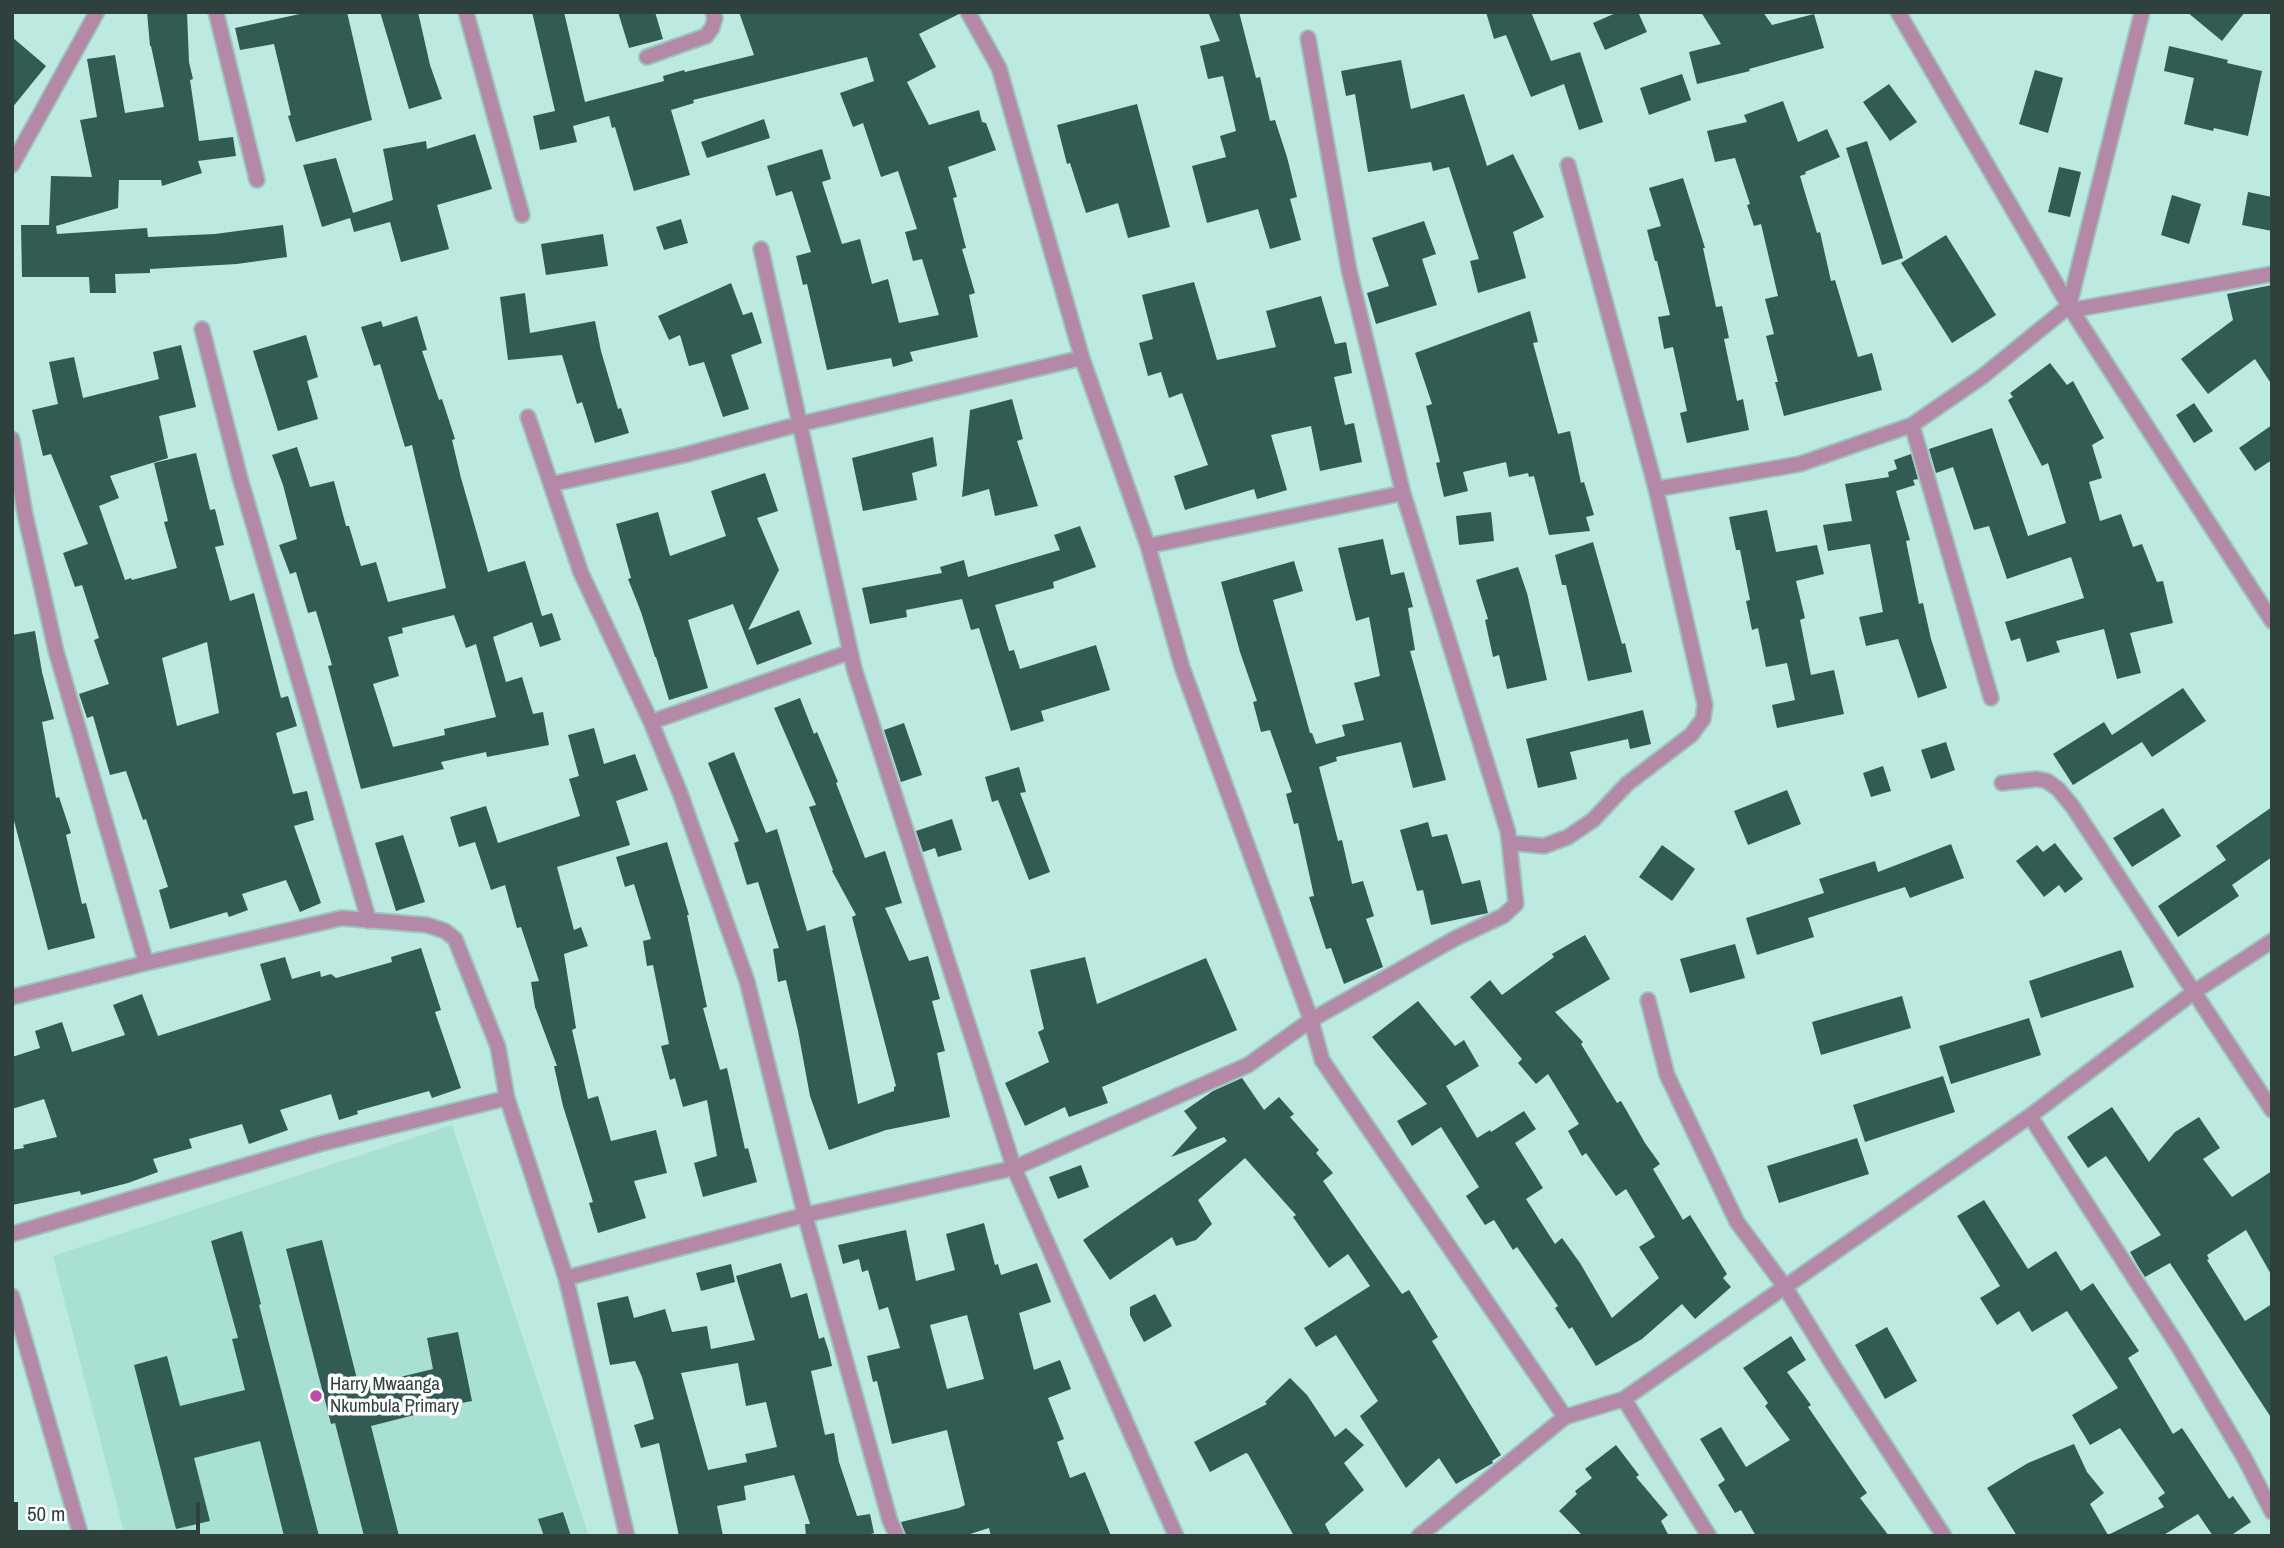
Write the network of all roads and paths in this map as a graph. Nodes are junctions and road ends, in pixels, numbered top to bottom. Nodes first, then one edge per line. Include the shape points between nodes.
1 (97, 12) edge
2 (216, 12) edge
3 (466, 12) edge
4 (713, 12) edge
5 (968, 12) edge
6 (1898, 12) edge
7 (2142, 12) edge
8 (1308, 38) dead end
9 (647, 57) dead end
10 (12, 165) edge
11 (1568, 165) dead end
12 (257, 180) dead end
13 (522, 215) dead end
14 (761, 250) dead end
15 (2272, 274) edge
16 (2070, 308) junction
17 (202, 329) dead end
18 (1082, 358) junction
19 (528, 417) dead end
20 (800, 424) junction
21 (1912, 425) junction
22 (12, 439) edge
23 (552, 484) junction
24 (1656, 489) junction
25 (1403, 493) junction
26 (1148, 546) junction
27 (2272, 621) edge
28 (850, 652) junction
29 (1991, 698) dead end
30 (651, 722) junction
31 (2002, 783) dead end
32 (1511, 843) junction
33 (369, 921) junction
34 (2272, 941) edge
35 (146, 963) junction
36 (2194, 992) junction
37 (12, 998) edge
38 (1648, 1000) dead end
39 (1311, 1020) junction
40 (507, 1098) junction
41 (2272, 1110) edge
42 (2030, 1116) junction
43 (1014, 1168) junction
44 (805, 1215) junction
45 (12, 1234) edge
46 (566, 1278) junction
47 (1785, 1287) junction
48 (12, 1296) edge
49 (1624, 1399) junction
50 (1565, 1417) junction
51 (2272, 1512) edge
52 (81, 1536) edge
53 (627, 1536) edge
54 (897, 1536) edge
55 (1176, 1536) edge
56 (1419, 1536) edge
57 (1709, 1536) edge
58 (1944, 1536) edge

1 - 10 street
2 - 12 street
3 - 13 street
4 - 9 street via 712,29 706,36
5 - 18 street via 999,68
6 - 16 street
7 - 16 street
8 - 25 street via 1349,270
11 - 24 street
14 - 20 street
15 - 16 street
16 - 21 street
16 - 27 street
17 - 33 street via 240,478
18 - 20 street
18 - 26 street
19 - 23 street
20 - 23 street
20 - 28 street
21 - 24 street via 1800,464
21 - 29 street
22 - 35 street via 56,651
23 - 30 street via 581,573
24 - 32 street via 1705,705 1703,719 1691,735 1627,784 1593,820 1544,846
25 - 26 street
25 - 32 street
26 - 39 street via 1182,667
28 - 30 street
28 - 43 street
30 - 44 street via 747,981
31 - 36 street via 2037,779 2058,789
32 - 39 street via 1516,904 1503,916
33 - 35 street via 342,918
33 - 40 street via 428,926 446,931 454,939 498,1048
34 - 36 street
35 - 37 street
36 - 41 street
36 - 42 street
38 - 47 street via 1667,1076 1707,1161 1737,1222
39 - 43 street via 1248,1065
39 - 50 street via 1322,1060
40 - 45 street via 320,1144
40 - 46 street
42 - 47 street
42 - 51 street via 2180,1349
43 - 44 street
43 - 55 street
44 - 46 street
44 - 54 street
46 - 53 street
47 - 49 street
47 - 58 street
48 - 52 street
49 - 50 street
49 - 57 street
50 - 56 street

